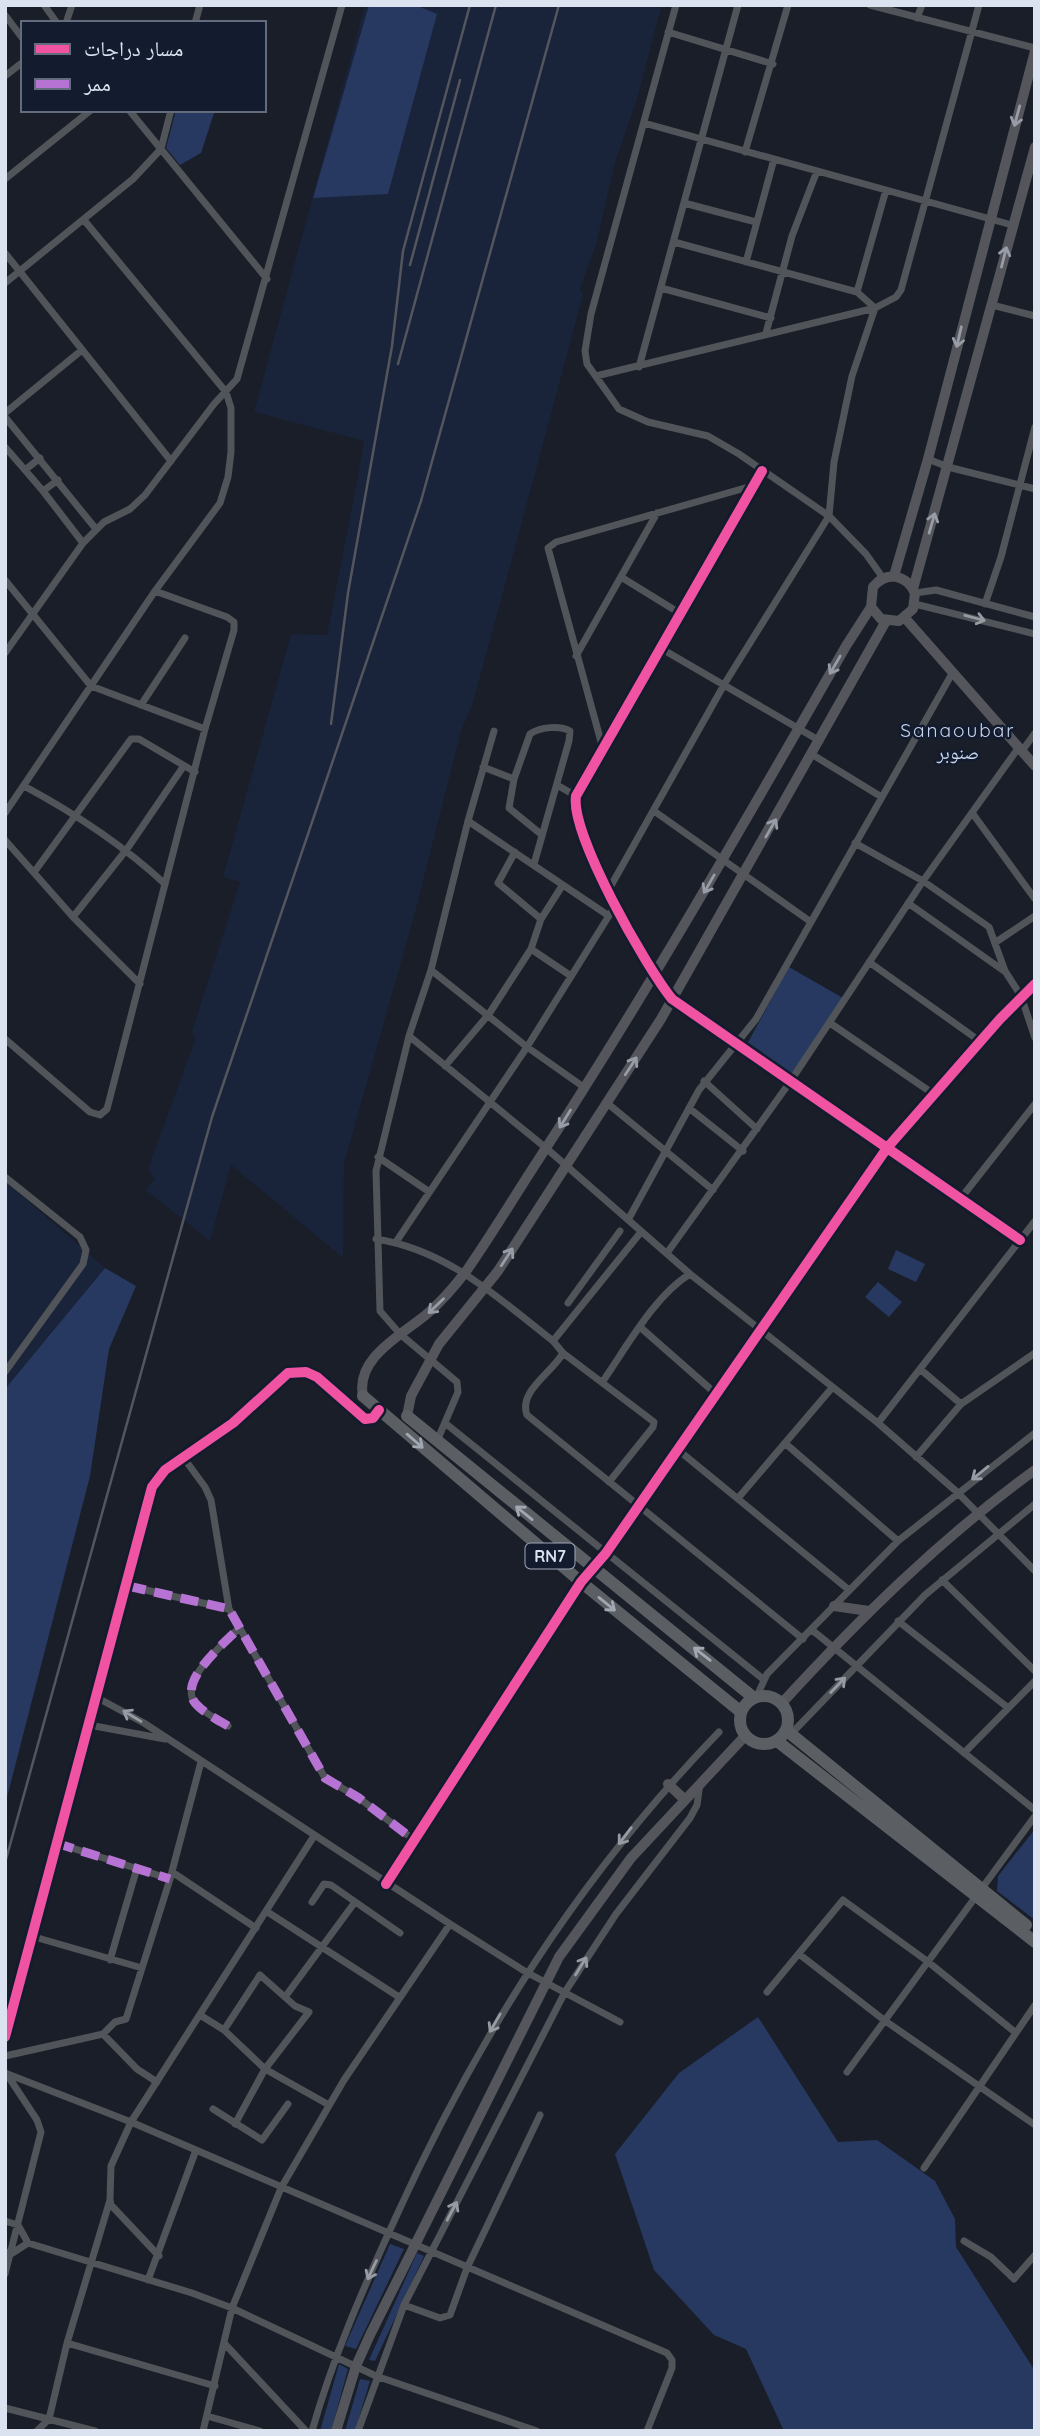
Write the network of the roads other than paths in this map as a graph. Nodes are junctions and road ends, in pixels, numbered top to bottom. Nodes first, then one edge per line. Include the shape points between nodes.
1 (44, 5) edge
2 (342, 5) edge
3 (676, 5) edge
4 (738, 5) edge
5 (788, 5) edge
6 (870, 5) edge
7 (922, 5) edge
8 (979, 5) edge
9 (5, 15) edge
10 (917, 18) junction
11 (56, 21) edge
12 (668, 32) junction
13 (971, 32) junction
14 (21, 36) edge
15 (1035, 49) edge
16 (726, 50) junction
17 (21, 64) edge
18 (773, 64) junction
19 (5, 76) edge
20 (88, 112) edge
21 (131, 112) edge
22 (171, 112) edge
23 (644, 123) junction
24 (701, 139) junction
25 (1035, 147) edge
26 (161, 149) junction
27 (746, 152) junction
28 (774, 159) junction
29 (817, 171) junction
30 (5, 178) edge
31 (886, 190) junction
32 (924, 201) junction
33 (684, 203) junction
34 (989, 219) junction
35 (84, 220) junction
36 (756, 222) junction
37 (1012, 225) junction
38 (674, 242) junction
39 (5, 253) edge
40 (746, 262) junction
41 (20, 271) junction
42 (782, 271) junction
43 (267, 279) junction
44 (5, 283) edge
45 (661, 288) junction
46 (856, 292) junction
47 (992, 305) junction
48 (875, 308) junction
49 (1035, 316) edge
50 (771, 318) junction
51 (766, 333) junction
52 (82, 349) junction
53 (639, 367) junction
54 (596, 376) junction
55 (226, 392) junction
56 (5, 415) edge
57 (1035, 427) edge
58 (5, 446) edge
59 (40, 458) junction
60 (928, 459) junction
61 (171, 461) junction
62 (948, 467) junction
63 (25, 470) junction
64 (762, 471) junction
65 (58, 480) junction
66 (1019, 484) junction
67 (752, 486) junction
68 (1035, 489) edge
69 (43, 491) junction
70 (657, 513) junction
71 (829, 516) junction
72 (96, 529) junction
73 (83, 543) junction
74 (621, 577) junction
75 (889, 577) junction
76 (5, 580) edge
77 (155, 591) junction
78 (914, 595) junction
79 (985, 604) junction
80 (871, 607) junction
81 (681, 614) junction
82 (33, 615) junction
83 (1035, 617) edge
84 (905, 618) junction
85 (886, 621) junction
86 (1035, 634) edge
87 (185, 638) dead end
88 (662, 649) junction
89 (5, 653) edge
90 (576, 656) junction
91 (953, 671) junction
92 (724, 683) junction
93 (92, 686) junction
94 (141, 705) junction
95 (798, 728) junction
96 (205, 729) junction
97 (494, 731) dead end
98 (1035, 733) edge
99 (820, 741) junction
100 (603, 749) junction
101 (1021, 749) junction
102 (813, 755) junction
103 (1035, 766) edge
104 (183, 767) junction
105 (483, 768) junction
106 (195, 772) junction
107 (514, 779) junction
108 (557, 785) junction
109 (24, 786) junction
110 (576, 796) junction
111 (880, 796) junction
112 (654, 811) junction
113 (5, 813) edge
114 (76, 814) junction
115 (973, 814) junction
116 (468, 821) junction
117 (542, 835) junction
118 (5, 840) edge
119 (855, 843) junction
120 (127, 849) junction
121 (515, 852) junction
122 (723, 860) junction
123 (534, 864) junction
124 (35, 871) junction
125 (744, 874) junction
126 (923, 881) junction
127 (165, 884) junction
128 (562, 886) junction
129 (608, 891) junction
130 (1035, 900) edge
131 (908, 904) junction
132 (615, 906) junction
133 (609, 916) junction
134 (1035, 916) edge
135 (74, 917) junction
136 (541, 919) junction
137 (811, 922) junction
138 (996, 942) junction
139 (531, 949) junction
140 (869, 962) junction
141 (431, 970) junction
142 (1005, 971) junction
143 (571, 976) junction
144 (654, 977) junction
145 (140, 984) junction
146 (1035, 984) edge
147 (1021, 996) junction
148 (672, 999) junction
149 (489, 1014) junction
150 (830, 1023) junction
151 (409, 1036) junction
152 (1035, 1038) edge
153 (5, 1039) edge
154 (981, 1042) junction
155 (736, 1044) junction
156 (527, 1047) junction
157 (445, 1066) junction
158 (704, 1081) junction
159 (790, 1082) junction
160 (585, 1088) junction
161 (935, 1095) junction
162 (488, 1102) junction
163 (607, 1103) junction
164 (1035, 1104) edge
165 (689, 1108) junction
166 (757, 1129) junction
167 (546, 1148) junction
168 (887, 1148) junction
169 (666, 1151) junction
170 (743, 1151) junction
171 (378, 1157) junction
172 (567, 1166) junction
173 (5, 1177) edge
174 (713, 1190) junction
175 (428, 1191) junction
176 (961, 1198) junction
177 (628, 1220) junction
178 (1035, 1221) edge
179 (620, 1231) dead end
180 (641, 1232) junction
181 (376, 1239) junction
182 (1020, 1240) junction
183 (396, 1242) junction
184 (667, 1253) junction
185 (596, 1263) junction
186 (466, 1272) junction
187 (608, 1272) junction
188 (690, 1274) junction
189 (486, 1288) junction
190 (568, 1303) dead end
191 (640, 1326) junction
192 (759, 1329) junction
193 (400, 1334) junction
194 (553, 1341) junction
195 (563, 1353) junction
196 (1035, 1353) edge
197 (432, 1359) junction
198 (920, 1369) junction
199 (5, 1372) edge
200 (603, 1381) junction
201 (831, 1389) junction
202 (715, 1393) junction
203 (363, 1396) joint
204 (961, 1404) junction
205 (379, 1410) junction
206 (407, 1416) joint
207 (445, 1423) junction
208 (878, 1423) junction
209 (1035, 1433) edge
210 (436, 1442) junction
211 (786, 1444) junction
212 (677, 1449) junction
213 (183, 1457) junction
214 (916, 1457) junction
215 (1035, 1470) edge
216 (609, 1482) junction
217 (957, 1492) junction
218 (739, 1497) junction
219 (1035, 1504) edge
220 (639, 1506) junction
221 (979, 1513) junction
222 (999, 1532) junction
223 (898, 1541) junction
224 (606, 1553) junction
225 (593, 1569) junction
226 (1035, 1571) edge
227 (942, 1580) junction
228 (581, 1582) junction
229 (128, 1586) junction
230 (849, 1590) junction
231 (834, 1606) junction
232 (229, 1609) junction
233 (869, 1611) junction
234 (898, 1621) junction
235 (239, 1628) junction
236 (812, 1630) junction
237 (803, 1639) junction
238 (834, 1647) junction
239 (857, 1666) junction
240 (1035, 1671) edge
241 (763, 1679) junction
242 (1035, 1681) edge
243 (96, 1698) junction
244 (755, 1698) junction
245 (781, 1704) junction
246 (1007, 1707) junction
247 (741, 1712) junction
248 (89, 1725) junction
249 (229, 1726) dead end
250 (719, 1732) dead end
251 (788, 1732) junction
252 (745, 1736) junction
253 (166, 1739) junction
254 (777, 1741) junction
255 (964, 1753) junction
256 (201, 1762) junction
257 (700, 1782) junction
258 (668, 1784) junction
259 (684, 1799) junction
260 (1035, 1810) edge
261 (1035, 1816) edge
262 (314, 1836) junction
263 (414, 1840) junction
264 (56, 1843) junction
265 (136, 1868) junction
266 (171, 1875) junction
267 (386, 1884) junction
268 (976, 1892) junction
269 (312, 1902) dead end
270 (355, 1902) junction
271 (266, 1911) junction
272 (450, 1924) junction
273 (256, 1928) junction
274 (1035, 1931) edge
275 (400, 1933) dead end
276 (32, 1936) junction
277 (1035, 1942) edge
278 (322, 1950) junction
279 (799, 1954) junction
280 (110, 1960) junction
281 (927, 1961) junction
282 (142, 1968) junction
283 (526, 1972) junction
284 (545, 1982) junction
285 (565, 1992) junction
286 (767, 1992) dead end
287 (285, 1997) junction
288 (399, 1997) junction
289 (1035, 2005) edge
290 (200, 2015) junction
291 (884, 2020) junction
292 (620, 2022) dead end
293 (224, 2030) junction
294 (1016, 2033) junction
295 (103, 2034) junction
296 (5, 2037) edge
297 (5, 2056) edge
298 (265, 2069) junction
299 (847, 2072) dead end
300 (5, 2073) edge
301 (157, 2082) junction
302 (980, 2087) junction
303 (288, 2104) dead end
304 (329, 2105) junction
305 (213, 2109) dead end
306 (540, 2115) dead end
307 (131, 2122) junction
308 (235, 2124) junction
309 (1035, 2125) edge
310 (196, 2150) junction
311 (924, 2168) dead end
312 (281, 2188) junction
313 (110, 2200) junction
314 (5, 2221) edge
315 (18, 2225) junction
316 (388, 2235) junction
317 (964, 2241) dead end
318 (28, 2243) junction
319 (415, 2246) junction
320 (430, 2252) junction
321 (8, 2253) edge
322 (1035, 2255) edge
323 (159, 2256) junction
324 (90, 2262) junction
325 (467, 2268) junction
326 (5, 2274) edge
327 (148, 2280) junction
328 (404, 2305) junction
329 (232, 2308) junction
330 (67, 2343) junction
331 (224, 2343) junction
332 (335, 2356) junction
333 (356, 2366) junction
334 (376, 2376) junction
335 (215, 2386) junction
336 (5, 2408) edge
337 (207, 2416) junction
338 (49, 2419) junction
339 (42, 2429) edge
340 (95, 2431) edge
341 (203, 2431) edge
342 (260, 2431) edge
343 (306, 2431) edge
344 (312, 2431) edge
345 (336, 2431) edge
346 (358, 2431) edge
347 (537, 2431) edge
348 (647, 2431) edge

1 - 11 street
2 - 43 street
3 - 12 street
4 - 16 street
5 - 18 street
6 - 10 street
7 - 10 street
8 - 13 street
9 - 14 street
10 - 13 street
12 - 16 street
12 - 23 street
13 - 15 street
13 - 32 street
15 -> 34 main road
16 - 18 street
16 - 24 street
17 - 19 street
18 - 27 street
20 - 30 street
21 - 26 street
22 - 26 street
23 - 24 street
23 - 54 street via 591,314 585,351
24 - 27 street
24 - 33 street
25 - 37 main road
26 - 35 street
26 - 43 street
27 - 28 street
28 - 29 street
28 - 36 street
29 - 31 street
29 - 42 street
31 - 32 street
31 - 46 street
32 - 34 street
32 - 48 street via 901,290
33 - 36 street
33 - 38 street
34 - 37 street
34 -> 60 main road
35 - 41 street
35 - 55 street
36 - 40 street
47 -> 37 main road
38 - 40 street
38 - 45 street
39 - 41 street
40 - 42 street
41 - 44 street
41 - 52 street
42 - 46 street
42 - 50 street
43 - 55 street via 241,370
45 - 50 street
45 - 53 street
46 - 48 street
47 - 49 street
47 - 62 main road
48 - 51 street
48 - 71 street via 852,376 834,462
50 - 51 street
51 - 53 street
52 - 56 street
52 - 61 street
53 - 54 street
54 - 64 street via 619,409 648,422 708,436
55 - 61 street
55 - 77 street via 231,408 231,452 225,491
56 - 59 street
57 - 66 street
58 - 63 street
59 - 63 street
59 - 65 street
60 - 62 street
60 - 75 main road
61 - 72 street via 139,502
62 - 66 street
78 -> 62 main road
63 - 69 street
64 - 67 street
64 - 71 street
65 - 69 street
65 - 72 street
66 - 68 street
66 - 79 street
67 - 70 street
67 - 81 street
69 - 73 street
70 - 74 street
70 - 90 street via 548,548
71 - 75 street
71 - 92 street
72 - 73 street
73 - 82 street
74 - 81 street
74 - 90 street
75 - 78 main road via 906,580
75 - 80 main road via 873,587
76 - 82 street
77 - 93 street
77 - 96 street via 234,622
78 - 79 street via 936,590
78 - 84 main road
78 -> 86 street
79 - 83 street
80 - 85 main road
80 -> 95 main road
81 - 88 street
82 - 89 street
82 - 93 street
84 - 85 main road
84 - 91 main road
85 - 99 main road
87 - 94 street
88 - 92 street
88 - 100 street
90 - 100 street
91 - 101 main road
91 - 111 street
92 - 95 street
92 - 112 street
93 - 94 street
93 - 109 street
94 - 96 street
95 - 99 street
95 - 122 main road
96 - 106 street
97 - 105 street
98 - 101 street
99 - 102 main road
100 - 110 street
101 - 103 main road
101 - 115 street
102 - 111 street
125 -> 102 main road
104 - 106 street
104 - 114 street via 139,739 131,739
104 - 120 street
105 - 107 street
105 - 116 street
106 - 127 street
107 - 108 street via 530,734 543,728 564,728 570,736
107 - 117 street via 509,808
108 - 110 street
108 - 117 street
109 - 113 street
109 - 114 street
110 - 129 street via 576,815
111 - 119 street
112 - 122 street
112 - 129 street
114 - 120 street
114 - 124 street
115 - 126 street
115 - 130 street
116 - 121 street
116 - 141 street
117 - 123 street
118 - 124 street
119 - 126 street
119 - 137 street
120 - 127 street
120 - 135 street
121 - 123 street
121 - 136 street via 498,883
122 - 125 street
122 -> 144 main road
123 - 128 street
124 - 135 street
125 - 137 street
125 - 148 main road
126 - 131 street
126 - 138 street via 989,927
127 - 145 street
128 - 133 street
128 - 136 street
129 - 132 street
131 - 140 street
131 - 142 street
132 - 133 street
132 - 144 street
133 - 143 street
134 - 138 street
135 - 145 street
136 - 139 street
137 - 155 street via 756,1019
138 - 142 street
139 - 143 street
139 - 149 street
140 - 150 street
140 - 154 street
141 - 149 street
141 - 151 street
142 - 147 street
143 - 156 street
144 - 148 street
144 - 160 main road
145 - 153 street via 107,1110 100,1115 90,1112
146 - 147 street
147 - 152 street
147 - 154 street
148 - 155 street
163 -> 148 main road
149 - 156 street
149 - 157 street
150 - 159 street
150 - 161 street
151 - 157 street
151 - 171 street
154 - 161 street
155 - 158 street
155 - 159 street
156 - 160 street
156 - 162 street
157 - 162 street
158 - 165 street
158 - 166 street
159 - 166 street
159 - 168 street
160 -> 167 main road
161 - 168 street
162 - 167 street
162 - 175 street
163 - 169 street
163 - 172 main road
164 - 176 street
165 - 169 street
165 - 170 street
166 - 170 street
167 - 172 street
167 - 186 main road
168 - 176 street
168 - 192 street
169 - 174 street
169 - 177 street
170 - 174 street
171 - 175 street
171 - 181 street
172 - 177 street
189 -> 172 main road
173 - 199 street via 80,1237 86,1255
174 - 184 street
175 - 183 street
176 - 182 street
177 - 180 street
178 - 182 street
179 - 185 street
180 - 184 street
180 - 187 street
181 - 183 street
181 - 193 street via 378,1306
182 - 198 street
183 - 186 street
184 - 188 street
185 - 187 street
185 - 190 street
186 - 189 street
186 -> 193 main road via 437,1306
187 - 194 street
188 - 191 street
188 - 192 street
189 - 194 street
189 - 197 main road via 444,1337
191 - 200 street
191 - 202 street
192 - 201 street
192 - 202 street
193 - 197 street
193 - 203 main road via 372,1362 363,1381
194 - 195 street
195 - 200 street
195 - 216 street via 531,1391 525,1408
196 - 204 street
197 - 206 main road via 411,1396
197 - 207 street via 455,1377 458,1387
198 - 204 street
198 - 208 street
200 - 216 street via 654,1422
201 - 208 street
201 - 211 street
202 - 212 street
203 - 205 main road, RN7
204 - 214 street
205 - 213 street via 365,1419 317,1377 293,1372 277,1380 233,1423
205 -> 228 main road, RN7
206 - 210 main road, RN7
207 - 210 street
207 - 224 street
208 - 214 street
209 -> 217 street
225 -> 210 main road, RN7
211 - 218 street
211 - 223 street
212 - 218 street
212 - 220 street
213 - 229 street via 152,1487
213 - 232 street via 211,1500
214 - 217 street
215 - 221 main road
216 - 220 street
217 - 221 street
217 - 223 street
218 - 230 street
219 - 222 street
220 - 224 street
220 - 237 street
221 - 222 street
221 - 233 main road
222 - 226 street
222 - 227 street
223 - 230 street
224 - 225 street
224 - 241 street
225 - 228 street
244 -> 225 main road, RN7
227 - 234 street
227 - 240 street
228 -> 247 main road, RN7
228 - 263 street
229 - 232 street
229 - 243 street
230 - 231 street
231 - 233 main road
231 - 236 street
232 - 235 street
233 - 238 main road
234 - 239 street
234 - 246 street
235 - 249 street via 192,1684 197,1705
235 - 263 street via 325,1778
236 - 237 street
236 - 238 street
237 - 241 street
238 - 239 street
238 - 245 main road
251 -> 239 street
239 - 255 street
241 - 244 street
242 - 246 street
243 - 248 street
253 -> 243 street
244 - 245 main road via 766,1696
244 - 247 main road
245 - 251 main road
246 - 255 street
247 - 252 main road
248 - 253 street
248 - 264 street
250 - 258 street
251 - 254 main road
251 - 268 main road
252 - 254 main road via 760,1744
252 - 257 main road
253 - 256 street
254 - 268 main road
255 - 260 street
256 - 262 street
256 - 266 street
257 - 259 main road
285 -> 257 street via 616,1914 690,1818
258 - 259 main road
258 -> 283 street
259 - 284 main road via 611,1884
261 - 268 street
262 - 267 street
262 - 271 street
263 - 267 street
264 - 265 street
264 - 276 street
265 - 266 street
265 - 280 street
266 - 273 street
266 - 282 street
267 - 272 street
268 - 274 main road
268 - 277 main road
268 - 281 street
269 - 270 street via 327,1884
270 - 275 street
270 - 278 street
271 - 273 street
271 - 278 street
272 - 283 street
272 - 288 street
273 - 290 street
276 - 280 street
276 - 296 street
278 - 287 street
278 - 288 street
279 - 281 street via 843,1900
279 - 286 street
279 - 291 street
280 - 282 street
281 - 291 street
281 - 294 street
282 - 295 street via 125,2019
283 - 284 street
283 -> 316 street via 458,2089
284 - 285 street
284 - 319 main road
285 - 292 street
320 -> 285 street
287 - 293 street via 260,1975
287 - 298 street via 309,2012
288 - 304 street
289 - 294 street
290 - 293 street
290 - 301 street
291 - 299 street
291 - 302 street
293 - 298 street
294 - 302 street
295 - 297 street
295 - 301 street via 137,2069
298 - 304 street
298 - 308 street
300 - 307 street
300 - 315 street via 41,2132
301 - 307 street
302 - 309 street
302 - 311 street
303 - 308 street via 264,2140
304 - 312 street
305 - 308 street
306 - 325 street
307 - 310 street
307 - 313 street via 111,2166
310 - 312 street
310 - 323 street
312 - 316 street
312 - 329 street
313 - 323 street
313 - 324 street
314 - 315 street
315 - 318 street
315 - 321 street
316 - 319 street
316 -> 332 street
317 - 322 street via 991,2257 1014,2279
318 - 321 street
318 - 324 street
319 - 320 street
319 - 333 main road
320 - 325 street
320 - 328 street
321 - 326 street
323 - 327 street
324 - 327 street
324 - 330 street
325 - 328 street via 447,2318
325 - 348 street via 667,2353 672,2368
327 - 329 street
328 - 334 street
329 - 331 street
329 - 332 street
330 - 335 street
330 - 338 street
331 - 335 street
331 - 343 street
332 - 333 street
332 - 344 street
333 - 334 street
333 - 345 main road
334 - 346 street
334 - 347 street
335 - 337 street
336 - 338 street
337 - 341 street
337 - 342 street
338 - 339 street
338 - 340 street

